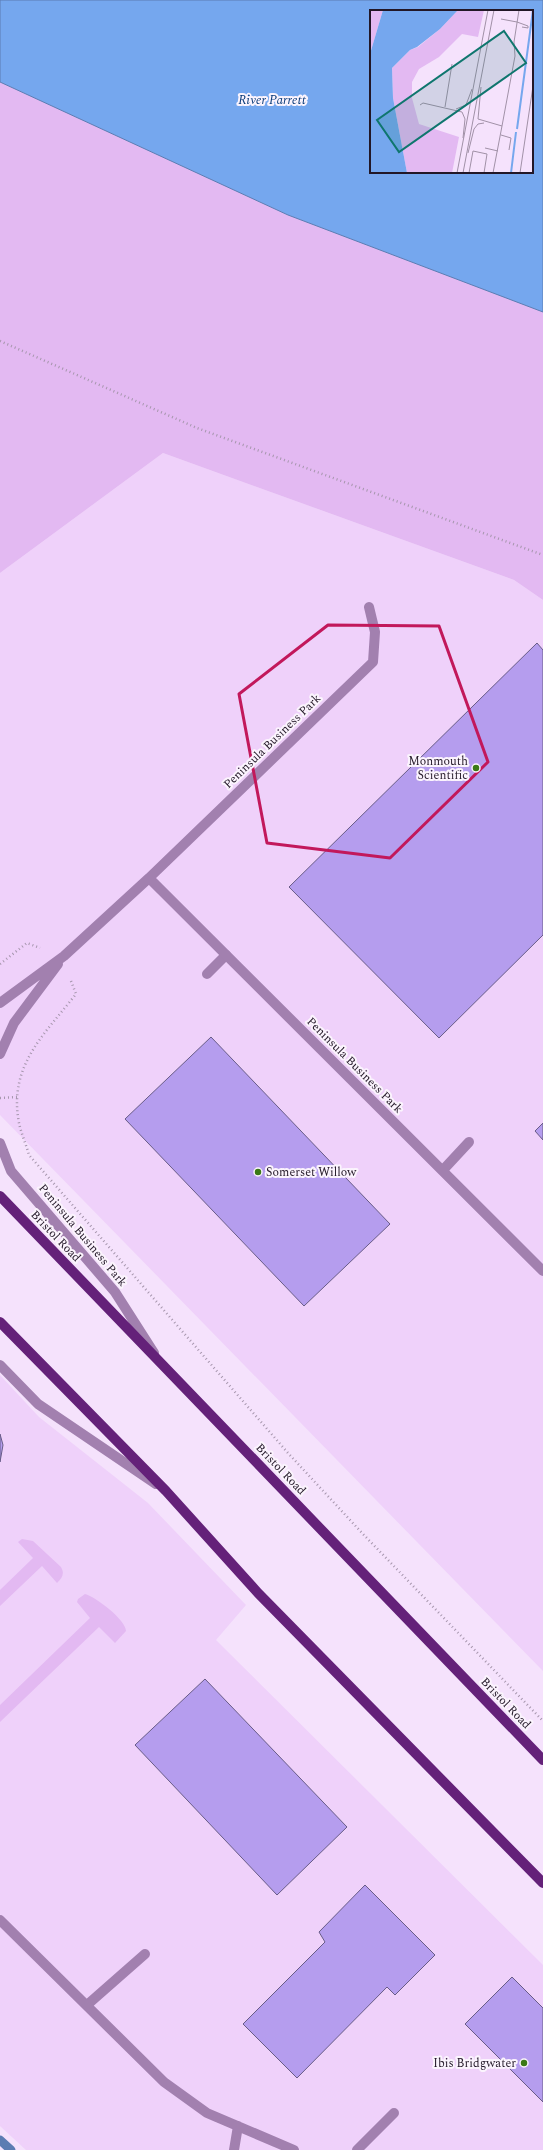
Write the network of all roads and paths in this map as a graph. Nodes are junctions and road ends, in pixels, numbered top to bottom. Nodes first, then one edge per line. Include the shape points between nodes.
1 (0, 341) edge
2 (543, 555) edge
3 (368, 607) dead end
4 (149, 878) junction
5 (226, 955) junction
6 (64, 956) junction
7 (0, 964) edge
8 (208, 974) dead end
9 (0, 1003) edge
10 (0, 1054) edge
11 (17, 1097) junction
12 (0, 1098) edge
13 (469, 1142) dead end
14 (0, 1143) edge
15 (443, 1170) junction
16 (0, 1196) edge
17 (543, 1271) edge
18 (0, 1322) edge
19 (161, 1364) junction
20 (0, 1365) edge
21 (166, 1490) junction
22 (543, 1721) edge
23 (543, 1760) edge
24 (543, 1883) edge
25 (0, 1920) edge
26 (145, 1954) dead end
27 (87, 2005) junction
28 (394, 2113) dead end
29 (238, 2126) junction
30 (234, 2150) edge
31 (294, 2150) edge
32 (357, 2150) edge

1 - 2 path via 197,428
3 - 4 street, Peninsula Business Park via 375,632 373,662
4 - 5 street, Peninsula Business Park
4 - 6 street, Peninsula Business Park
5 - 8 street
5 - 15 street, Peninsula Business Park
6 - 7 path via 27,943
6 - 9 street, Peninsula Business Park
6 - 10 street, Peninsula Business Park via 14,1023
6 - 11 path via 76,994 31,1051 20,1074
11 - 12 path
11 - 22 path via 19,1123 29,1154 288,1453
13 - 15 street
14 - 19 street, Peninsula Business Park via 11,1171 115,1292
15 - 17 street, Peninsula Business Park
16 - 19 main road, Bristol Road
18 - 21 main road
19 - 23 main road, Bristol Road
20 - 21 street via 38,1404
21 - 24 main road via 258,1593
25 - 27 street
26 - 27 street
27 - 29 street via 164,2082 207,2113
28 - 32 street
29 - 30 street
29 - 31 street

